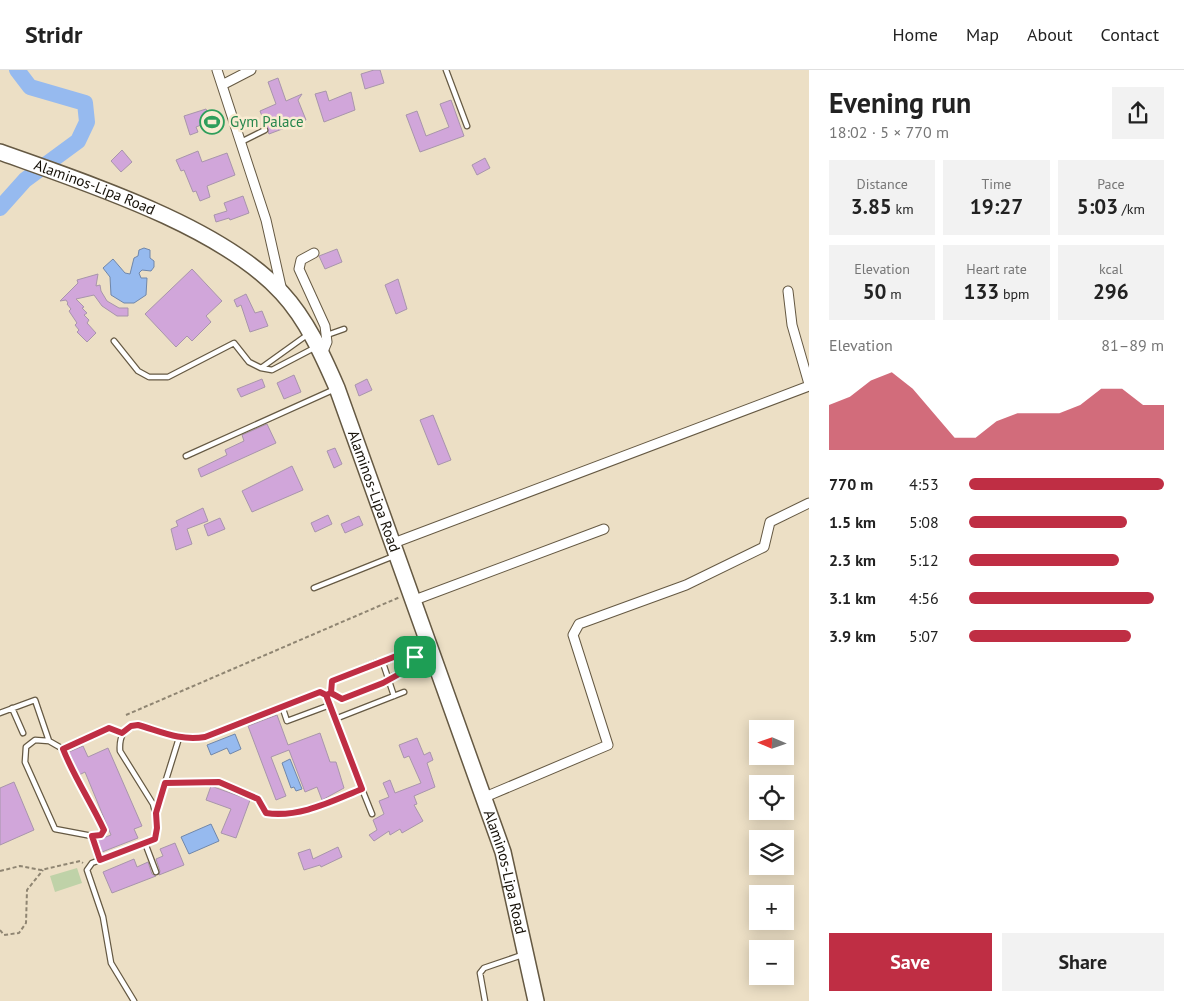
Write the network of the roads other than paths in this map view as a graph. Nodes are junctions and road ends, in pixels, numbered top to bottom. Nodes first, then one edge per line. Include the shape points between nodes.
1 (217, 70) edge
2 (251, 70) edge
3 (446, 70) edge
4 (222, 85) junction
5 (467, 126) dead end
6 (265, 130) dead end
7 (240, 142) junction
8 (0, 152) edge
9 (314, 253) dead end
10 (788, 291) dead end
11 (283, 294) junction
12 (344, 328) dead end
13 (114, 341) dead end
14 (319, 342) junction
15 (261, 368) junction
16 (809, 385) edge
17 (337, 388) junction
18 (186, 456) dead end
19 (809, 503) edge
20 (604, 529) dead end
21 (393, 550) junction
22 (314, 588) dead end
23 (411, 597) junction
24 (431, 650) junction
25 (415, 657) junction
26 (383, 663) junction
27 (388, 678) junction
28 (404, 692) dead end
29 (329, 694) junction
30 (394, 696) junction
31 (330, 705) junction
32 (282, 706) junction
33 (12, 708) junction
34 (0, 712) edge
35 (335, 719) junction
36 (23, 733) dead end
37 (122, 733) junction
38 (180, 738) junction
39 (49, 741) junction
40 (63, 749) junction
41 (165, 783) junction
42 (362, 789) junction
43 (484, 797) junction
44 (156, 813) junction
45 (372, 814) dead end
46 (92, 836) junction
47 (145, 843) junction
48 (100, 860) junction
49 (156, 872) dead end
50 (526, 953) junction
51 (134, 1001) edge
52 (485, 1001) edge
53 (536, 1001) edge

1 - 4 street
2 - 4 street
3 - 5 lane
4 - 7 street
6 - 7 lane
7 - 11 street via 266,220
8 - 11 main road, Alaminos-Lipa Road via 162,215 249,264
9 - 14 street via 301,260 299,269
10 - 16 street via 792,325
11 - 14 main road, Alaminos-Lipa Road
12 - 14 lane
13 - 15 lane via 138,371 149,377 168,377 234,343 249,362
14 - 15 lane
14 - 15 lane via 272,370
14 - 17 main road, Alaminos-Lipa Road
16 - 21 street
17 - 18 lane
17 - 21 main road, Alaminos-Lipa Road
19 - 43 street via 770,522 764,547 686,585 579,624 573,635 608,745
20 - 23 street
21 - 22 lane
21 - 23 main road, Alaminos-Lipa Road
23 - 24 main road, Alaminos-Lipa Road
24 - 25 lane
24 - 43 main road, Alaminos-Lipa Road
25 - 26 lane via 404,653
25 - 27 lane via 410,668
26 - 27 lane
26 - 29 lane via 374,663 332,681
27 - 29 lane via 342,699
27 - 30 lane
28 - 30 lane
29 - 31 lane
29 - 32 lane via 320,692
30 - 35 lane
31 - 32 lane via 287,721
31 - 35 lane
32 - 38 lane via 205,737
33 - 34 lane
33 - 36 lane
33 - 39 lane via 35,700
35 - 42 lane
37 - 38 lane via 138,725
37 - 40 lane via 109,728
37 - 44 lane via 120,752
38 - 41 lane
39 - 40 lane
39 - 46 lane via 35,740 26,747 25,762 55,829
40 - 46 lane via 74,778 84,788 104,830 101,835
41 - 42 lane via 219,782 258,799 266,813 272,814 305,812
41 - 44 lane
42 - 45 lane
43 - 50 main road, Alaminos-Lipa Road via 503,852
44 - 47 lane via 155,839
46 - 48 lane
47 - 48 lane
47 - 49 lane
48 - 51 lane via 87,870 103,917 111,963
50 - 52 lane via 484,968 480,973
50 - 53 main road, Alaminos-Lipa Road

